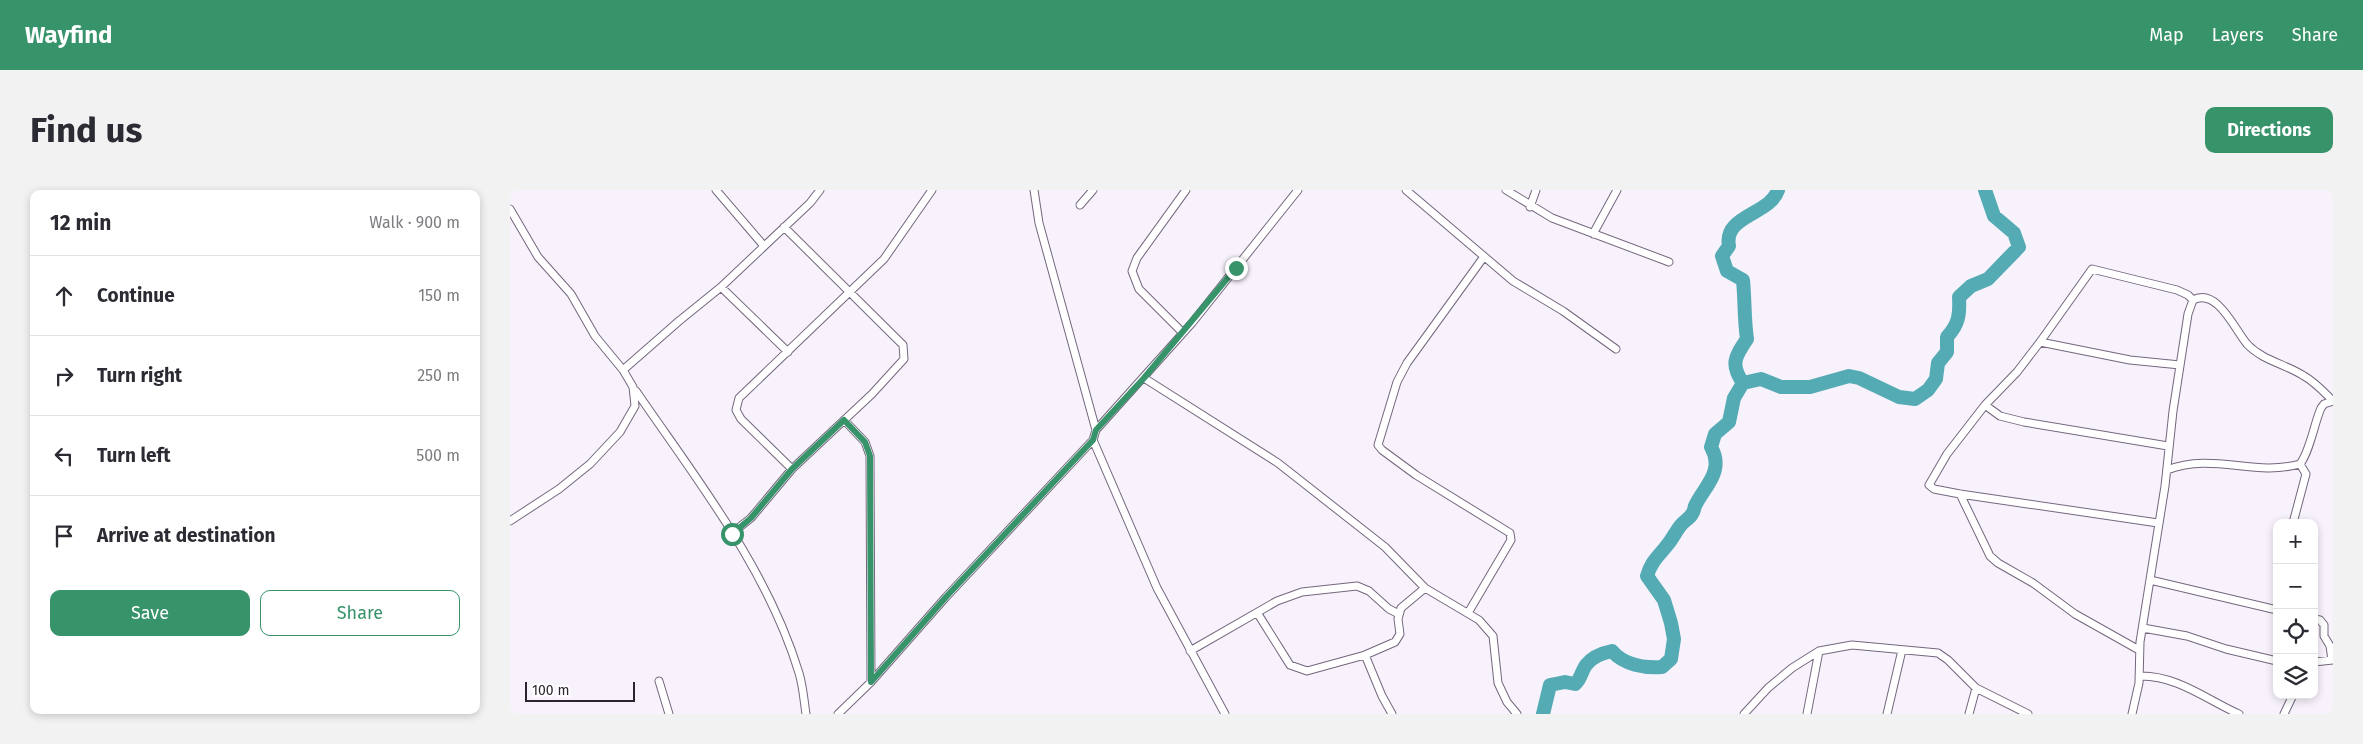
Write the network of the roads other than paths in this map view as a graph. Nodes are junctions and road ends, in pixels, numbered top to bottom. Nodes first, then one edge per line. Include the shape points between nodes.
1 (716, 190) edge
2 (820, 190) edge
3 (932, 190) edge
4 (1034, 190) edge
5 (1093, 190) edge
6 (1186, 190) edge
7 (1298, 190) edge
8 (1406, 190) edge
9 (1506, 190) edge
10 (1536, 190) edge
11 (1617, 190) edge
12 (1080, 205) dead end
13 (1530, 207) junction
14 (510, 210) edge
15 (784, 227) junction
16 (1593, 234) junction
17 (764, 246) junction
18 (1483, 258) junction
19 (1668, 262) dead end
20 (722, 287) junction
21 (850, 290) junction
22 (2192, 300) junction
23 (1182, 332) junction
24 (2040, 342) junction
25 (1616, 349) dead end
26 (788, 352) junction
27 (2180, 365) junction
28 (623, 370) junction
29 (1144, 378) junction
30 (633, 387) junction
31 (2333, 401) edge
32 (1985, 406) junction
33 (844, 420) junction
34 (1096, 430) junction
35 (1093, 440) junction
36 (2168, 446) junction
37 (2300, 464) junction
38 (792, 469) junction
39 (2167, 470) junction
40 (1960, 494) junction
41 (2294, 519) edge
42 (510, 521) edge
43 (2158, 523) junction
44 (732, 534) junction
45 (2150, 580) junction
46 (1425, 588) junction
47 (2273, 609) edge
48 (1468, 613) junction
49 (1258, 614) junction
50 (1399, 614) junction
51 (2318, 620) edge
52 (2143, 628) junction
53 (1190, 650) junction
54 (1902, 650) junction
55 (2139, 650) junction
56 (1819, 651) junction
57 (1365, 655) junction
58 (2273, 660) edge
59 (2332, 660) edge
60 (2318, 662) edge
61 (2139, 676) junction
62 (659, 681) dead end
63 (871, 682) junction
64 (1976, 688) junction
65 (2291, 699) edge
66 (670, 714) edge
67 (806, 714) edge
68 (838, 714) edge
69 (1225, 714) edge
70 (1392, 714) edge
71 (1517, 714) edge
72 (1744, 714) edge
73 (1807, 714) edge
74 (1887, 714) edge
75 (1969, 714) edge
76 (2028, 714) edge
77 (2132, 714) edge
78 (2239, 714) edge
79 (2284, 714) edge

1 - 17 street
2 - 15 street
3 - 21 street via 884,259
4 - 34 street via 1039,223
5 - 12 street
6 - 23 street via 1137,258 1132,271 1139,289
7 - 23 street via 1192,324
8 - 18 street
9 - 13 street
10 - 13 street
11 - 16 street
13 - 16 street
14 - 28 street via 538,257 571,294 595,336
15 - 17 street
15 - 21 street
16 - 19 street
17 - 20 street
18 - 25 street
18 - 48 street via 1407,364 1397,382 1378,445 1416,475 1510,533 1511,540
20 - 26 street
20 - 28 street
21 - 26 street
21 - 33 street via 903,345 904,352 900,365
22 - 24 street via 2177,290 2092,269
22 - 27 street
22 - 31 street via 2201,297 2211,300 2254,351 2304,375
23 - 29 street
24 - 27 street via 2130,360
24 - 32 street
26 - 38 street via 739,398 736,410 740,419
27 - 36 street
28 - 30 street
29 - 34 street
29 - 46 street via 1278,463 1385,547
30 - 42 street via 635,406 632,414 607,448 559,489
30 - 44 street via 715,504
31 - 37 street via 2321,408
32 - 36 street via 2000,416 2024,422
32 - 40 street via 1930,481 1929,485 1934,489
33 - 38 street
33 - 63 street via 865,442 870,456
34 - 35 street
35 - 53 street via 1134,537
35 - 63 street
36 - 39 street
37 - 39 street via 2249,467 2206,461
37 - 41 street via 2306,474
38 - 44 street via 751,518
39 - 43 street
40 - 43 street
40 - 55 street via 1990,556 1998,563
43 - 45 street
44 - 67 street via 786,636 800,675
45 - 47 street
45 - 52 street
46 - 48 street
46 - 50 street via 1405,604
48 - 71 street via 1488,628 1493,636 1498,683
49 - 50 street via 1296,593 1350,586 1363,588
49 - 53 street
49 - 57 street via 1290,665 1298,669 1307,671
50 - 57 street via 1401,629 1398,638
51 - 59 street via 2324,625
52 - 55 street
52 - 58 street via 2187,636
53 - 69 street
54 - 56 street via 1852,645
54 - 64 street via 1943,655
54 - 74 street
55 - 61 street
56 - 72 street via 1768,688
56 - 73 street
57 - 70 street
59 - 60 street
61 - 77 street
61 - 78 street via 2174,682
62 - 66 street
63 - 68 street
64 - 75 street
64 - 76 street
65 - 79 street

